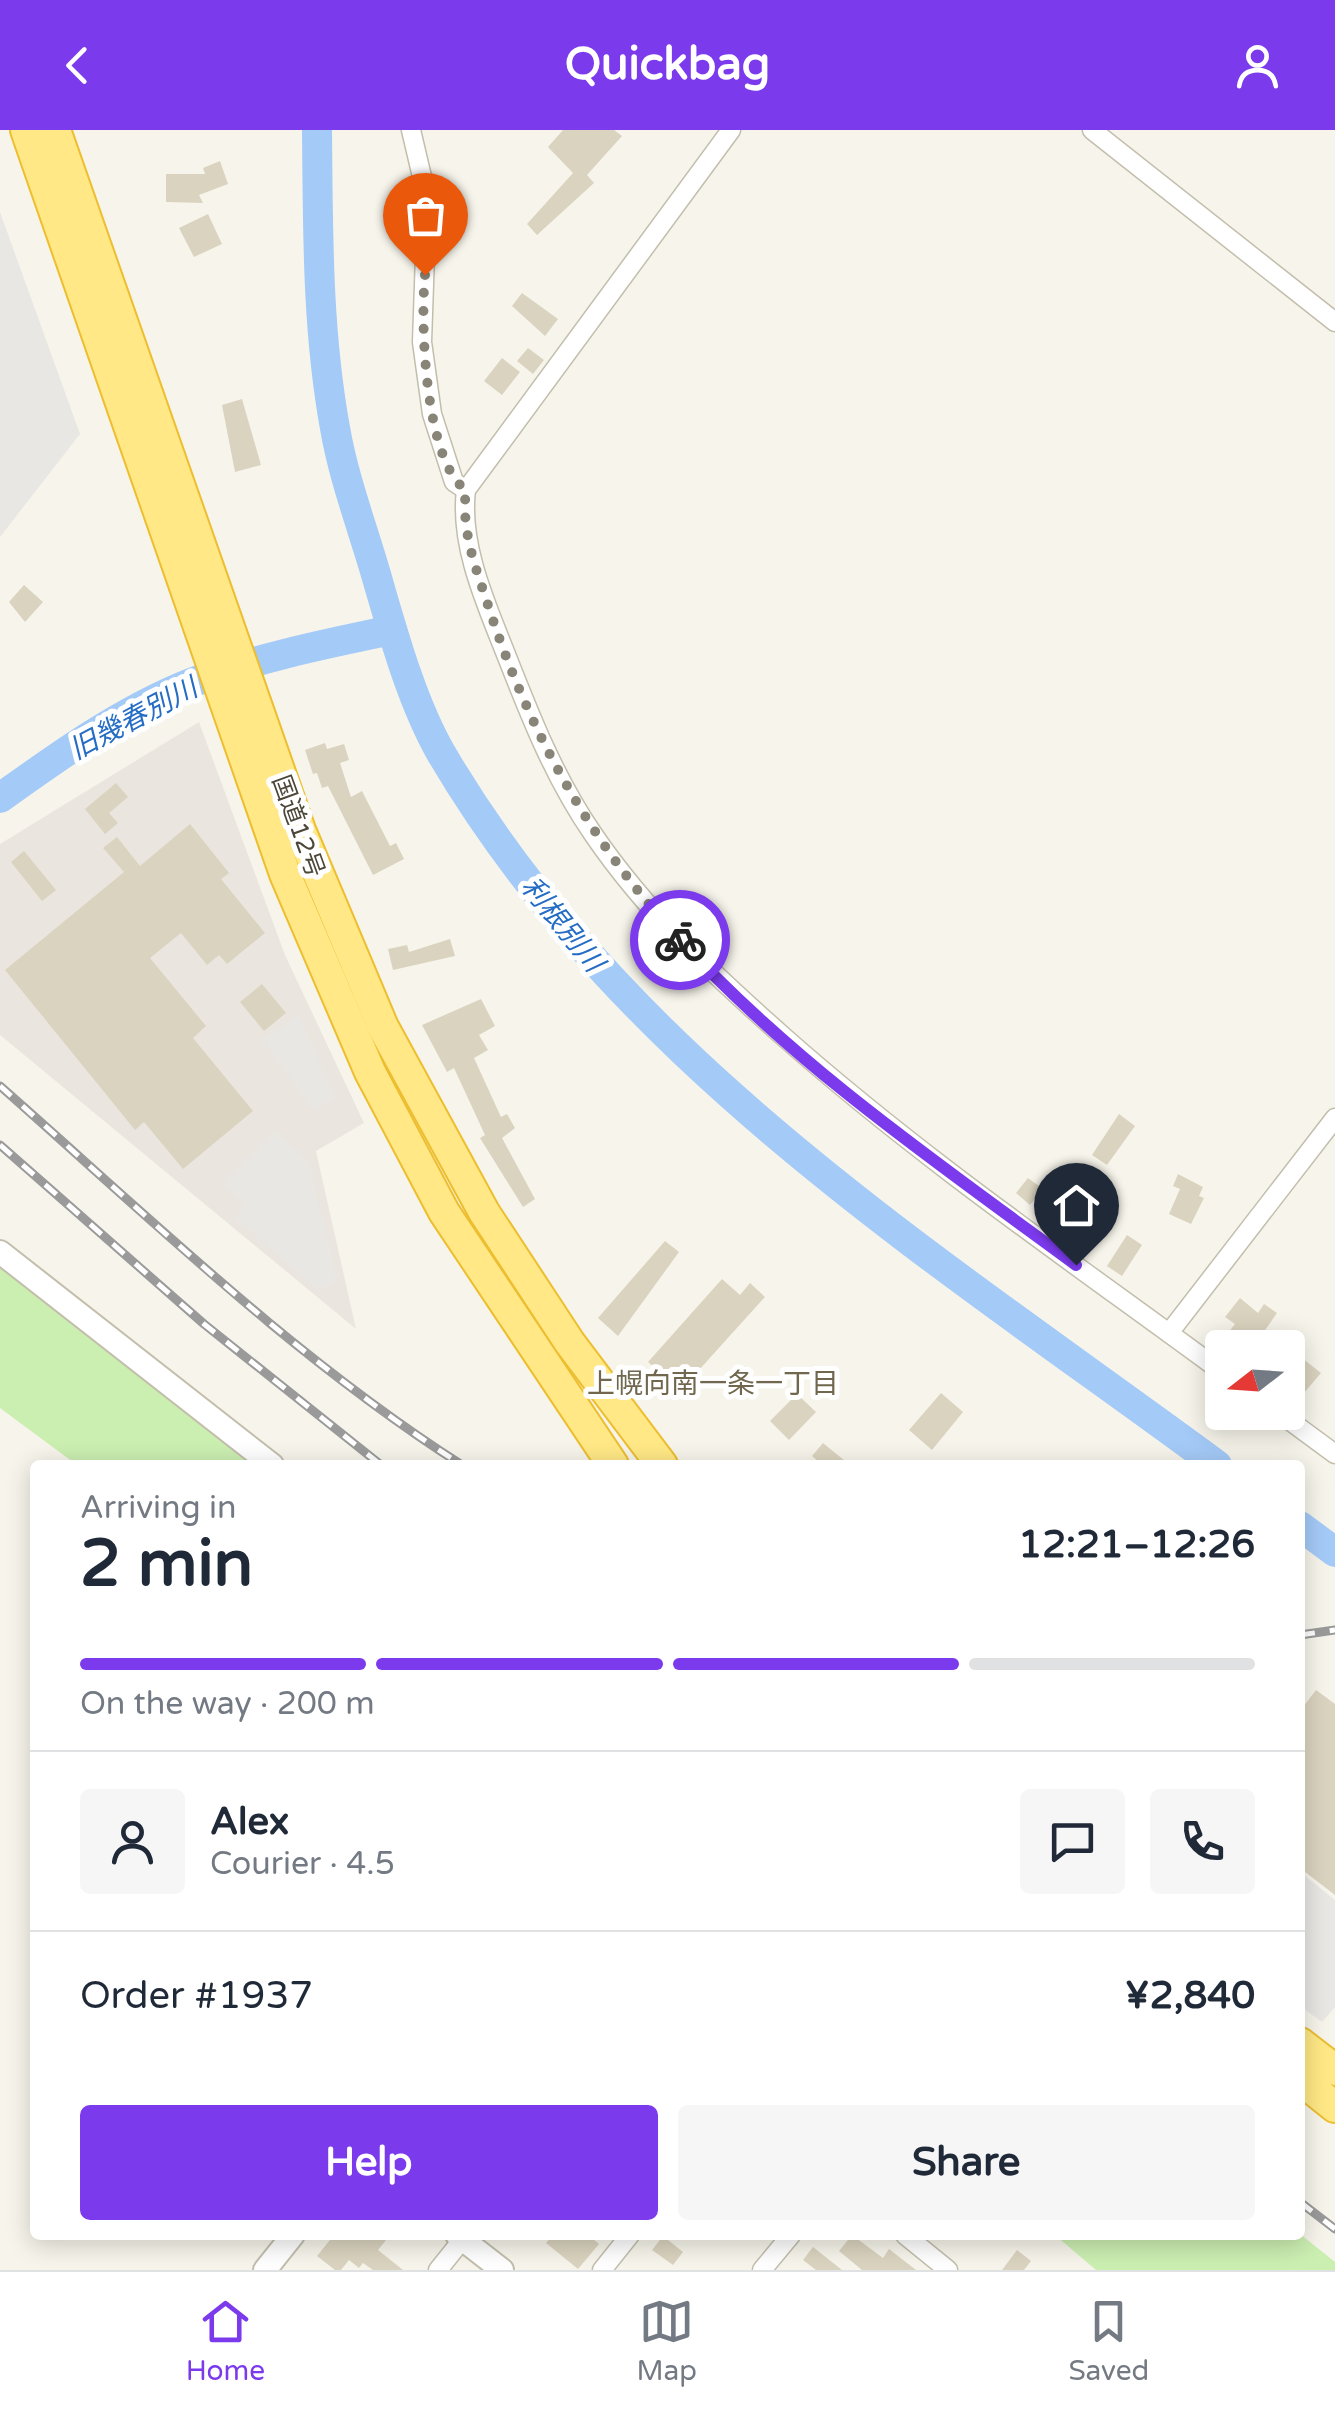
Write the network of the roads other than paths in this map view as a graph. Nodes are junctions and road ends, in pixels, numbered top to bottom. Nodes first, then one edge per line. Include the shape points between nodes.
1 (26, 130) edge
2 (55, 130) edge
3 (411, 130) edge
4 (731, 130) edge
5 (1092, 130) edge
6 (1335, 322) edge
7 (466, 490) junction
8 (214, 630) junction
9 (237, 696) junction
10 (1335, 1118) edge
11 (0, 1252) edge
12 (1170, 1333) junction
13 (1205, 1359) edge
14 (1302, 1430) edge
15 (1335, 1454) edge
16 (266, 1460) edge
17 (610, 1460) edge
18 (658, 1460) edge
19 (1305, 2047) edge
20 (1335, 2070) edge
21 (1305, 2083) edge
22 (1335, 2107) edge
23 (289, 2240) edge
24 (459, 2240) edge
25 (467, 2240) edge
26 (626, 2240) edge
27 (786, 2240) edge
28 (908, 2240) edge
29 (924, 2263) edge
30 (265, 2270) edge
31 (438, 2270) edge
32 (502, 2270) edge
33 (602, 2270) edge
34 (762, 2270) edge
35 (948, 2270) edge

1 - 8 highway, 国道12号
2 - 8 highway, 国道12号
3 - 7 street via 426,198 422,342 432,414 454,482
4 - 7 street
5 - 6 street
7 - 12 street via 470,548 545,752 592,833 646,903 710,972 878,1119
8 - 9 highway, 国道12号
9 - 17 highway, 国道12号 via 285,874 370,1072 444,1212
9 - 18 highway, 国道12号 via 432,1123 570,1343
10 - 12 street
11 - 16 street
12 - 13 street
14 - 15 street
19 - 20 highway
21 - 22 highway
23 - 30 street
24 - 31 street
25 - 32 street
26 - 33 street
27 - 34 street
28 - 29 street
29 - 35 street

